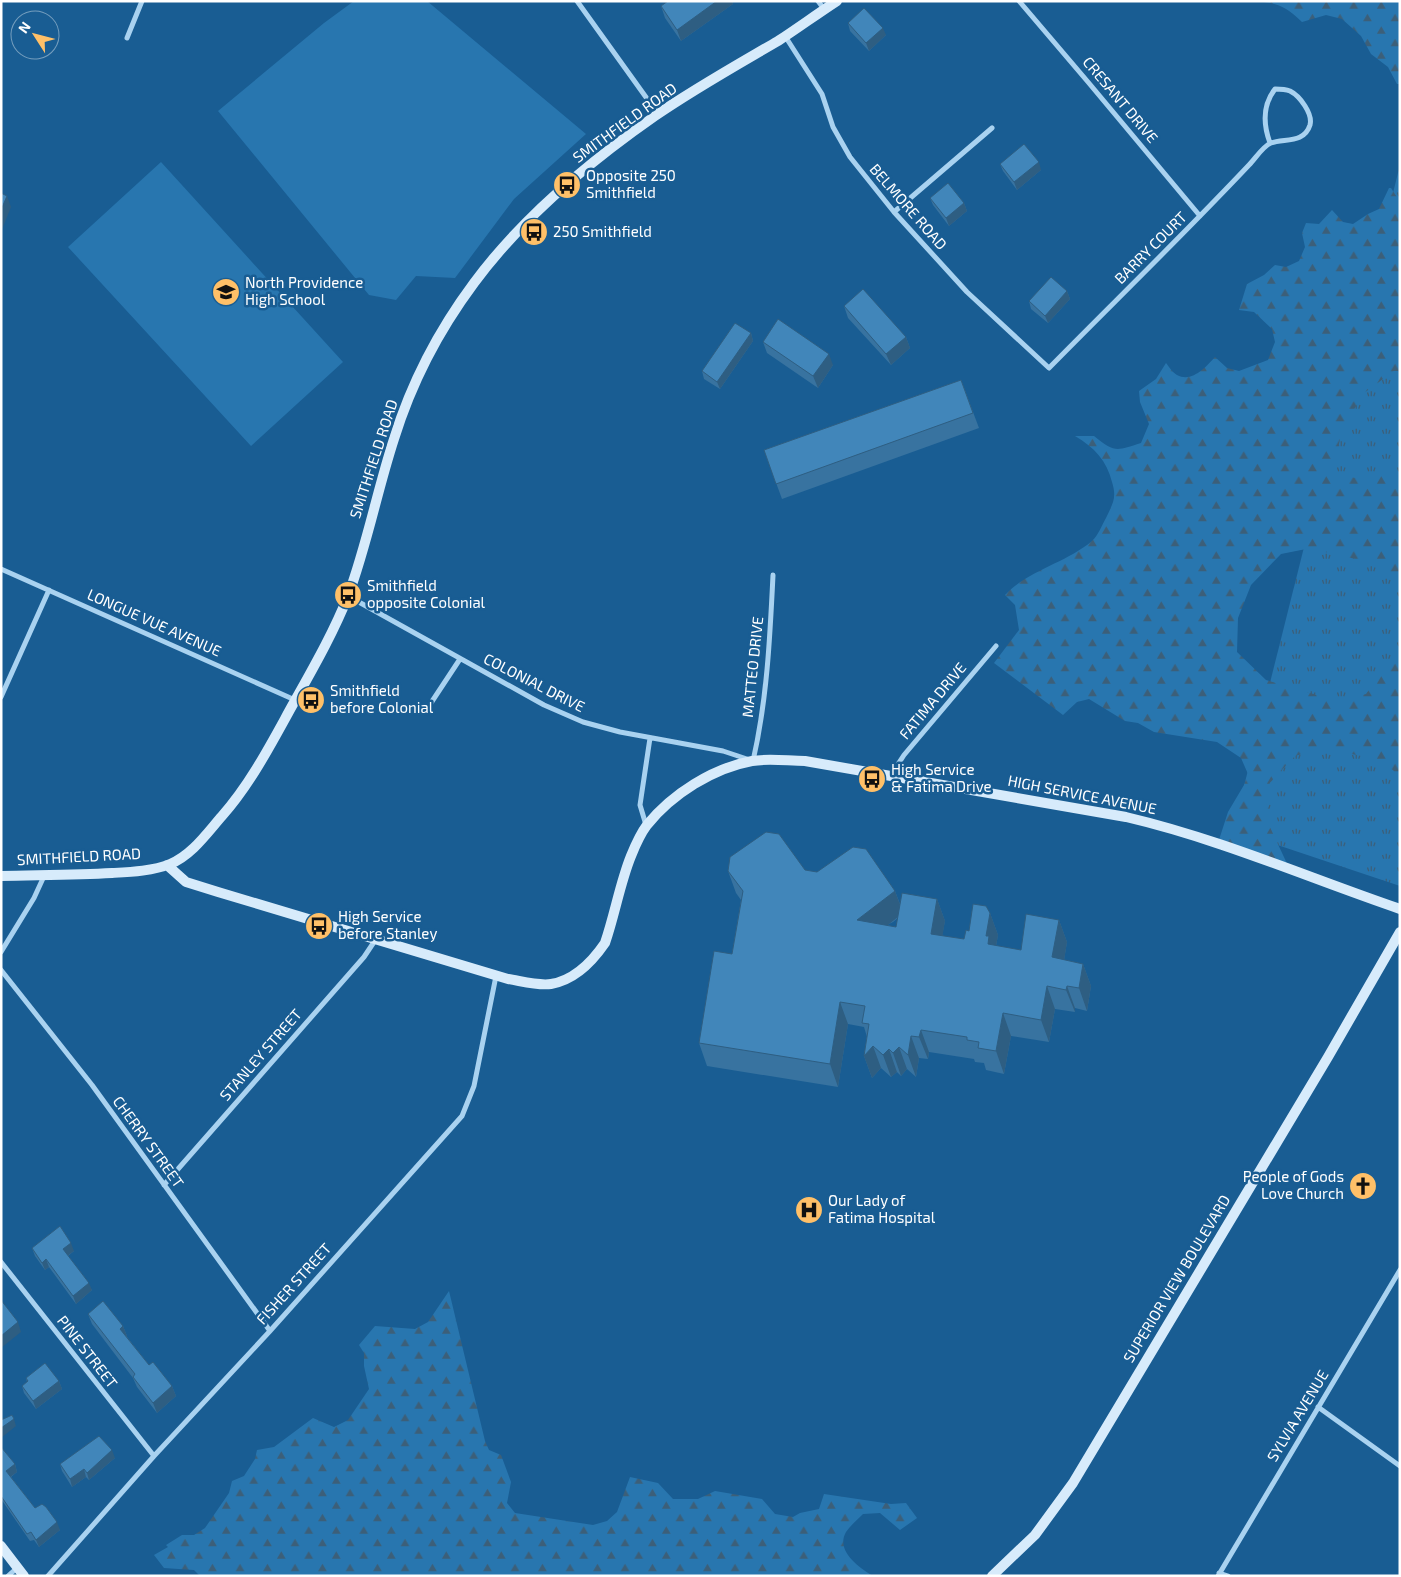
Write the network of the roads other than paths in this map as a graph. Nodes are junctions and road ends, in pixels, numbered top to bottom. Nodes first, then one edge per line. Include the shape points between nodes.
1 (142, 1) edge
2 (577, 1) edge
3 (838, 1) edge
4 (1019, 1) edge
5 (821, 5) edge
6 (785, 36) junction
7 (127, 38) dead end
8 (658, 114) junction
9 (992, 128) dead end
10 (1270, 143) junction
11 (894, 212) junction
12 (1200, 216) junction
13 (1049, 368) joint
14 (1, 569) edge
15 (773, 575) dead end
16 (49, 590) junction
17 (348, 596) junction
18 (996, 646) dead end
19 (460, 659) junction
20 (1, 698) edge
21 (296, 700) junction
22 (427, 709) dead end
23 (650, 738) junction
24 (753, 761) junction
25 (891, 775) junction
26 (646, 826) junction
27 (168, 865) junction
28 (45, 874) junction
29 (1, 876) edge
30 (1400, 909) edge
31 (1400, 932) edge
32 (376, 939) junction
33 (1, 952) edge
34 (1, 970) edge
35 (496, 976) junction
36 (164, 1185) junction
37 (1, 1262) edge
38 (1400, 1270) edge
39 (270, 1331) junction
40 (1318, 1407) junction
41 (154, 1456) junction
42 (1400, 1466) edge
43 (1, 1546) edge
44 (18, 1567) junction
45 (1219, 1575) edge
46 (8, 1576) edge
47 (24, 1576) edge
48 (48, 1576) edge
49 (992, 1576) edge
50 (1228, 1576) edge

1 - 7 street
2 - 8 street
3 - 5 main road, SMITHFIELD ROAD
4 - 12 street, CRESANT DRIVE
5 - 6 main road, SMITHFIELD ROAD
6 - 8 main road, SMITHFIELD ROAD
6 - 11 street, BELMORE ROAD via 822,94 841,143
8 - 17 main road, SMITHFIELD ROAD via 548,202 473,284 438,337 394,436
9 - 11 street
10 - 10 street via 1264,112 1275,89 1284,89 1292,92 1306,107 1310,126 1293,140
10 - 12 street, BARRY COURT
11 - 13 street, BELMORE ROAD via 967,292
12 - 13 street, BARRY COURT
14 - 16 street, LONGUE VUE AVENUE
15 - 24 street, MATTEO DRIVE via 769,652
16 - 20 street
16 - 21 street, LONGUE VUE AVENUE
17 - 19 street, COLONIAL DRIVE
17 - 21 main road, SMITHFIELD ROAD
18 - 25 street, FATIMA DRIVE via 904,755
19 - 22 street
19 - 23 street, COLONIAL DRIVE via 583,722
21 - 27 main road, SMITHFIELD ROAD via 235,800 194,847
23 - 24 street, COLONIAL DRIVE via 724,751
23 - 26 street via 640,805
24 - 25 main road, HIGH SERVICE AVENUE via 805,761
24 - 26 main road, HIGH SERVICE AVENUE via 720,771 684,791
25 - 30 main road, HIGH SERVICE AVENUE via 1126,817 1174,829
26 - 35 main road, HIGH SERVICE AVENUE via 631,856 605,943 581,970 551,984
27 - 28 main road, SMITHFIELD ROAD via 132,872
27 - 32 main road, HIGH SERVICE AVENUE via 186,882
28 - 29 main road, SMITHFIELD ROAD
28 - 33 street
31 - 49 main road, SUPERIOR VIEW BOULEVARD via 1073,1482 1035,1535
32 - 35 main road, HIGH SERVICE AVENUE
32 - 36 street, STANLEY STREET via 364,957
34 - 36 street, CHERRY STREET via 92,1085
35 - 39 street, FISHER STREET via 474,1086 462,1116
36 - 39 street, CHERRY STREET
37 - 41 street, PINE STREET
38 - 40 street, SYLVIA AVENUE
39 - 41 street, FISHER STREET
40 - 42 street
40 - 45 street, SYLVIA AVENUE
41 - 48 street, FISHER STREET
43 - 44 main road
44 - 46 street
44 - 47 main road
45 - 50 street

